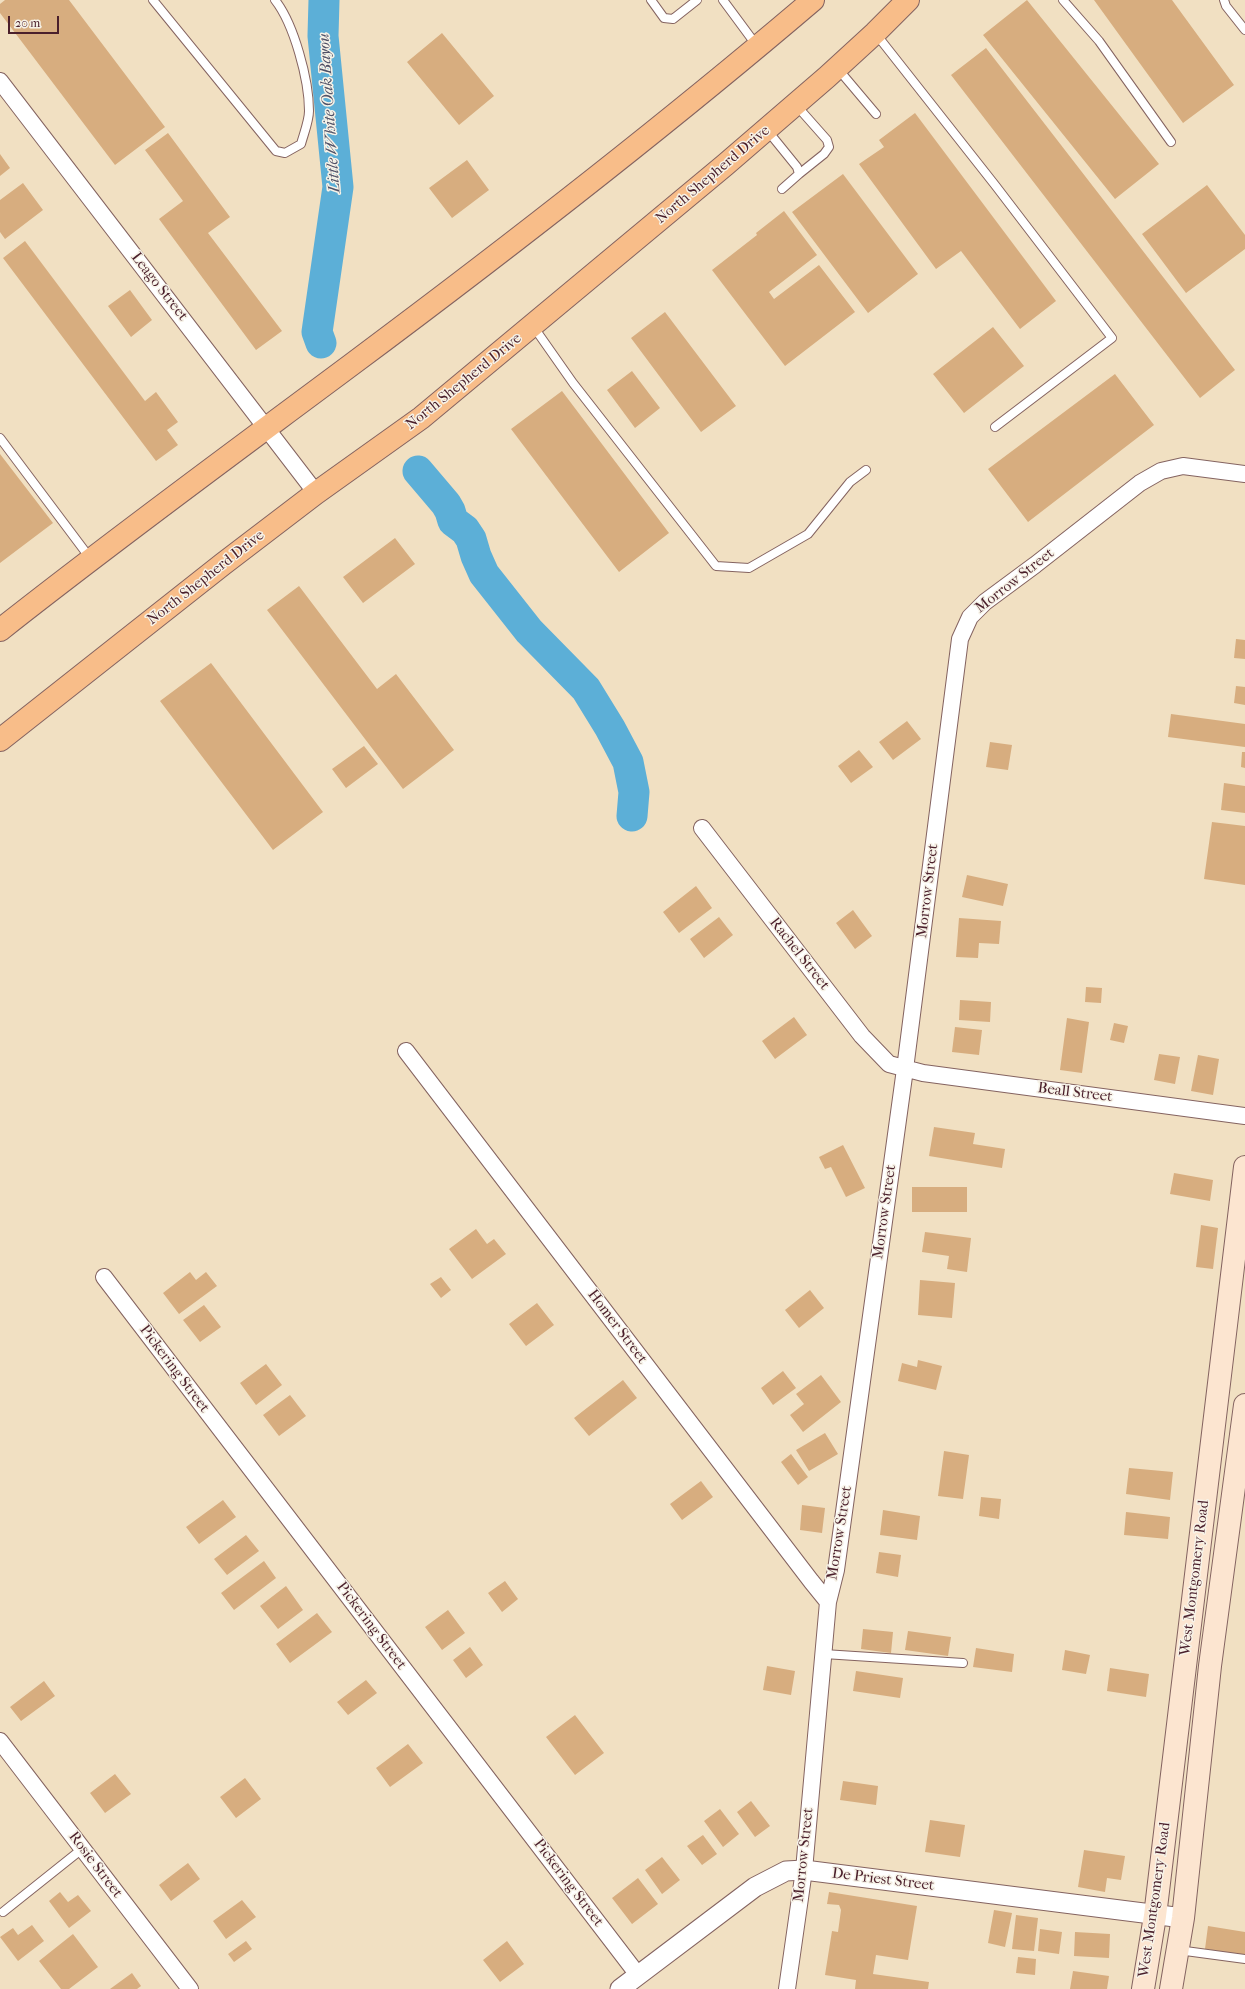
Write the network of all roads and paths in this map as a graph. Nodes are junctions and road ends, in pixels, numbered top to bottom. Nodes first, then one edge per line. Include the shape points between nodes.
1 (153, 0) edge
2 (275, 0) edge
3 (651, 0) edge
4 (698, 0) edge
5 (723, 0) edge
6 (813, 0) edge
7 (908, 0) edge
8 (1063, 0) edge
9 (1224, 0) edge
10 (1245, 30) edge
11 (875, 33) junction
12 (758, 46) junction
13 (837, 68) junction
14 (0, 81) edge
15 (796, 104) junction
16 (876, 114) dead end
17 (766, 130) junction
18 (1171, 142) dead end
19 (799, 174) junction
20 (782, 189) dead end
21 (533, 325) junction
22 (995, 427) dead end
23 (267, 428) junction
24 (0, 438) edge
25 (866, 470) dead end
26 (1245, 474) edge
27 (316, 493) junction
28 (90, 558) junction
29 (0, 630) edge
30 (0, 740) edge
31 (702, 828) dead end
32 (406, 1051) dead end
33 (905, 1070) junction
34 (1245, 1116) edge
35 (1245, 1167) edge
36 (104, 1276) dead end
37 (1244, 1411) edge
38 (1215, 1413) junction
39 (828, 1602) junction
40 (824, 1654) junction
41 (1185, 1662) junction
42 (963, 1663) dead end
43 (1210, 1666) junction
44 (0, 1741) edge
45 (82, 1849) junction
46 (804, 1870) junction
47 (4, 1912) dead end
48 (1155, 1916) junction
49 (1183, 1918) junction
50 (1178, 1950) junction
51 (1245, 1959) edge
52 (638, 1975) junction
53 (190, 1989) edge
54 (620, 1989) edge
55 (787, 1989) edge
56 (1142, 1989) edge
57 (1171, 1989) edge

1 - 2 lane via 276,150 285,153 301,144 309,111 302,63 282,9
3 - 4 lane via 664,18 673,19
5 - 12 lane
6 - 12 main road
7 - 11 main road, North Shepherd Drive
8 - 18 lane via 1099,41
9 - 10 lane
11 - 13 main road, North Shepherd Drive
11 - 22 lane via 995,184 1112,338
12 - 23 main road via 642,141
13 - 15 main road, North Shepherd Drive
13 - 16 lane
14 - 23 street, Leago Street
15 - 17 main road, North Shepherd Drive
15 - 19 lane via 827,140 829,146 824,154
17 - 19 lane via 797,167
17 - 21 main road, North Shepherd Drive
19 - 20 lane
21 - 25 lane via 573,382 716,566 749,568 808,534 850,482
21 - 27 main road, North Shepherd Drive via 421,418
23 - 27 street, Leago Street
23 - 28 main road
24 - 28 lane
26 - 33 street, Morrow Street via 1184,466 1150,477 985,602 970,617 960,639
27 - 30 main road, North Shepherd Drive
28 - 29 main road
31 - 33 street, Rachel Street via 862,1036 889,1064
32 - 39 street, Homer Street
33 - 34 street, Beall Street
33 - 39 street, Morrow Street via 836,1570
35 - 38 main road, West Montgomery Road
36 - 52 street, Pickering Street
37 - 38 main road
37 - 43 main road, West Montgomery Road
38 - 41 main road, West Montgomery Road
39 - 40 street, Morrow Street
40 - 42 lane
40 - 46 street, Morrow Street
41 - 43 main road
41 - 48 main road, West Montgomery Road
43 - 49 main road, West Montgomery Road
44 - 45 street, Rosie Street
45 - 47 lane
45 - 53 street, Rosie Street
46 - 48 street, De Priest Street
46 - 52 street, De Priest Street via 786,1871 755,1887
46 - 55 street, Morrow Street
48 - 49 street, De Priest Street
48 - 56 main road, West Montgomery Road
49 - 50 main road, West Montgomery Road
50 - 51 lane
50 - 57 main road, West Montgomery Road
52 - 54 street, De Priest Street

